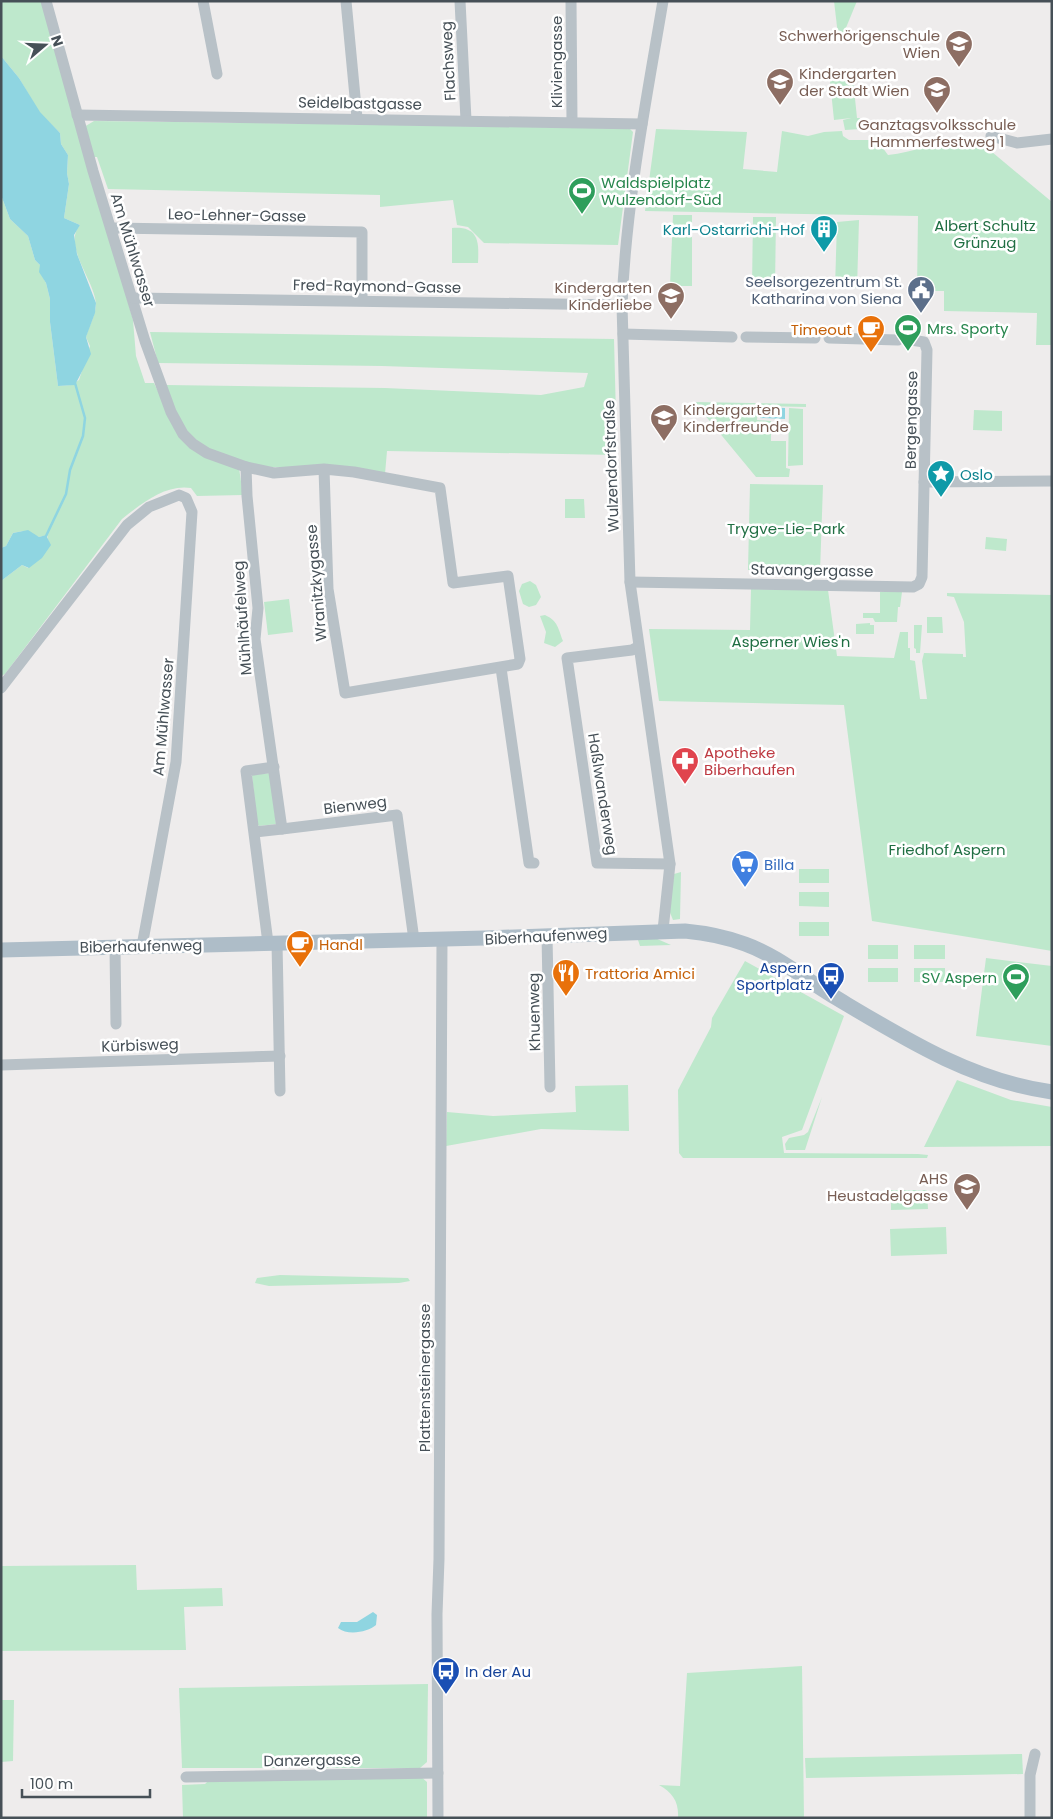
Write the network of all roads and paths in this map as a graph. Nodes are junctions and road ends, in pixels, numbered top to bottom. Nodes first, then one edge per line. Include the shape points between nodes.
1 (46, 1) edge
2 (203, 1) edge
3 (346, 1) edge
4 (460, 1) edge
5 (571, 1) edge
6 (663, 1) edge
7 (217, 74) dead end
8 (77, 115) junction
9 (357, 118) junction
10 (466, 120) junction
11 (572, 122) junction
12 (642, 124) junction
13 (991, 136) dead end
14 (1052, 139) edge
15 (112, 228) junction
16 (133, 298) junction
17 (362, 300) junction
18 (622, 305) junction
19 (622, 334) junction
20 (732, 337) dead end
21 (746, 337) dead end
22 (815, 338) dead end
23 (829, 338) dead end
24 (898, 340) dead end
25 (911, 340) dead end
26 (246, 467) junction
27 (324, 469) junction
28 (1052, 481) edge
29 (924, 482) junction
30 (630, 582) junction
31 (638, 647) junction
32 (501, 668) junction
33 (1, 688) edge
34 (274, 767) junction
35 (282, 829) junction
36 (255, 832) junction
37 (534, 863) dead end
38 (670, 864) junction
39 (663, 930) junction
40 (547, 936) junction
41 (442, 939) junction
42 (414, 940) junction
43 (273, 943) junction
44 (142, 946) junction
45 (115, 947) junction
46 (1, 950) edge
47 (116, 1024) dead end
48 (280, 1056) junction
49 (1, 1064) edge
50 (550, 1087) dead end
51 (280, 1091) dead end
52 (1052, 1092) edge
53 (1035, 1754) dead end
54 (438, 1773) junction
55 (186, 1777) dead end
56 (438, 1818) edge
57 (1030, 1818) edge

1 - 8 street, Am Mühlwasser
2 - 7 street
3 - 9 street
4 - 10 street, Flachsweg
5 - 11 street, Kliviengasse
6 - 12 street, Wulzendorfstraße
8 - 9 street, Seidelbastgasse
8 - 15 street, Am Mühlwasser
9 - 10 street, Seidelbastgasse
10 - 11 street, Seidelbastgasse
11 - 12 street, Seidelbastgasse
12 - 18 street, Wulzendorfstraße via 624,261
13 - 14 street via 1017,143
15 - 16 street, Am Mühlwasser
15 - 17 street, Leo-Lehner-Gasse via 362,232
16 - 17 street, Fred-Raymond-Gasse
16 - 26 street, Am Mühlwasser via 163,391 183,434 207,453
17 - 18 street, Fred-Raymond-Gasse
18 - 19 street, Wulzendorfstraße
19 - 20 street
19 - 30 street, Wulzendorfstraße
21 - 22 street
23 - 24 street
25 - 29 street, Bergengasse via 924,342 928,350
26 - 27 street, Am Mühlwasser via 274,472
26 - 34 street, Mühlhäufelweg via 258,608 255,639
27 - 32 street, Am Mühlwasser via 440,488 453,583 508,576 520,659 516,665
27 - 32 street, Wranitzkygasse via 328,589 345,693
28 - 29 street
29 - 30 street, Stavangergasse via 922,577 913,587
30 - 31 street, Wulzendorfstraße
31 - 38 street, Wulzendorfstraße
31 - 38 street, Haßlwanderweg via 567,658 596,864
32 - 37 street via 529,864
33 - 44 street, Am Mühlwasser via 127,524 150,507 180,495 189,500 192,512 176,762
34 - 35 street, Mühlhäufelweg
34 - 36 street via 246,771
35 - 36 street
35 - 42 street, Bienweg via 396,814
36 - 43 street
38 - 39 street, Wulzendorfstraße
39 - 40 main road, Biberhaufenweg
39 - 52 main road, Biberhaufenweg via 712,934 746,944 917,1045 961,1067 998,1080
40 - 41 main road, Biberhaufenweg
40 - 50 street, Khuenweg
41 - 42 main road, Biberhaufenweg
41 - 54 street, Plattensteinergasse
42 - 43 main road, Biberhaufenweg
43 - 44 main road, Biberhaufenweg
43 - 48 street
44 - 45 main road, Biberhaufenweg
45 - 46 main road, Biberhaufenweg
45 - 47 street
48 - 49 street, Kürbisweg
48 - 51 street
53 - 57 street via 1030,1775
54 - 55 street, Danzergasse
54 - 56 street, Plattensteinergasse

